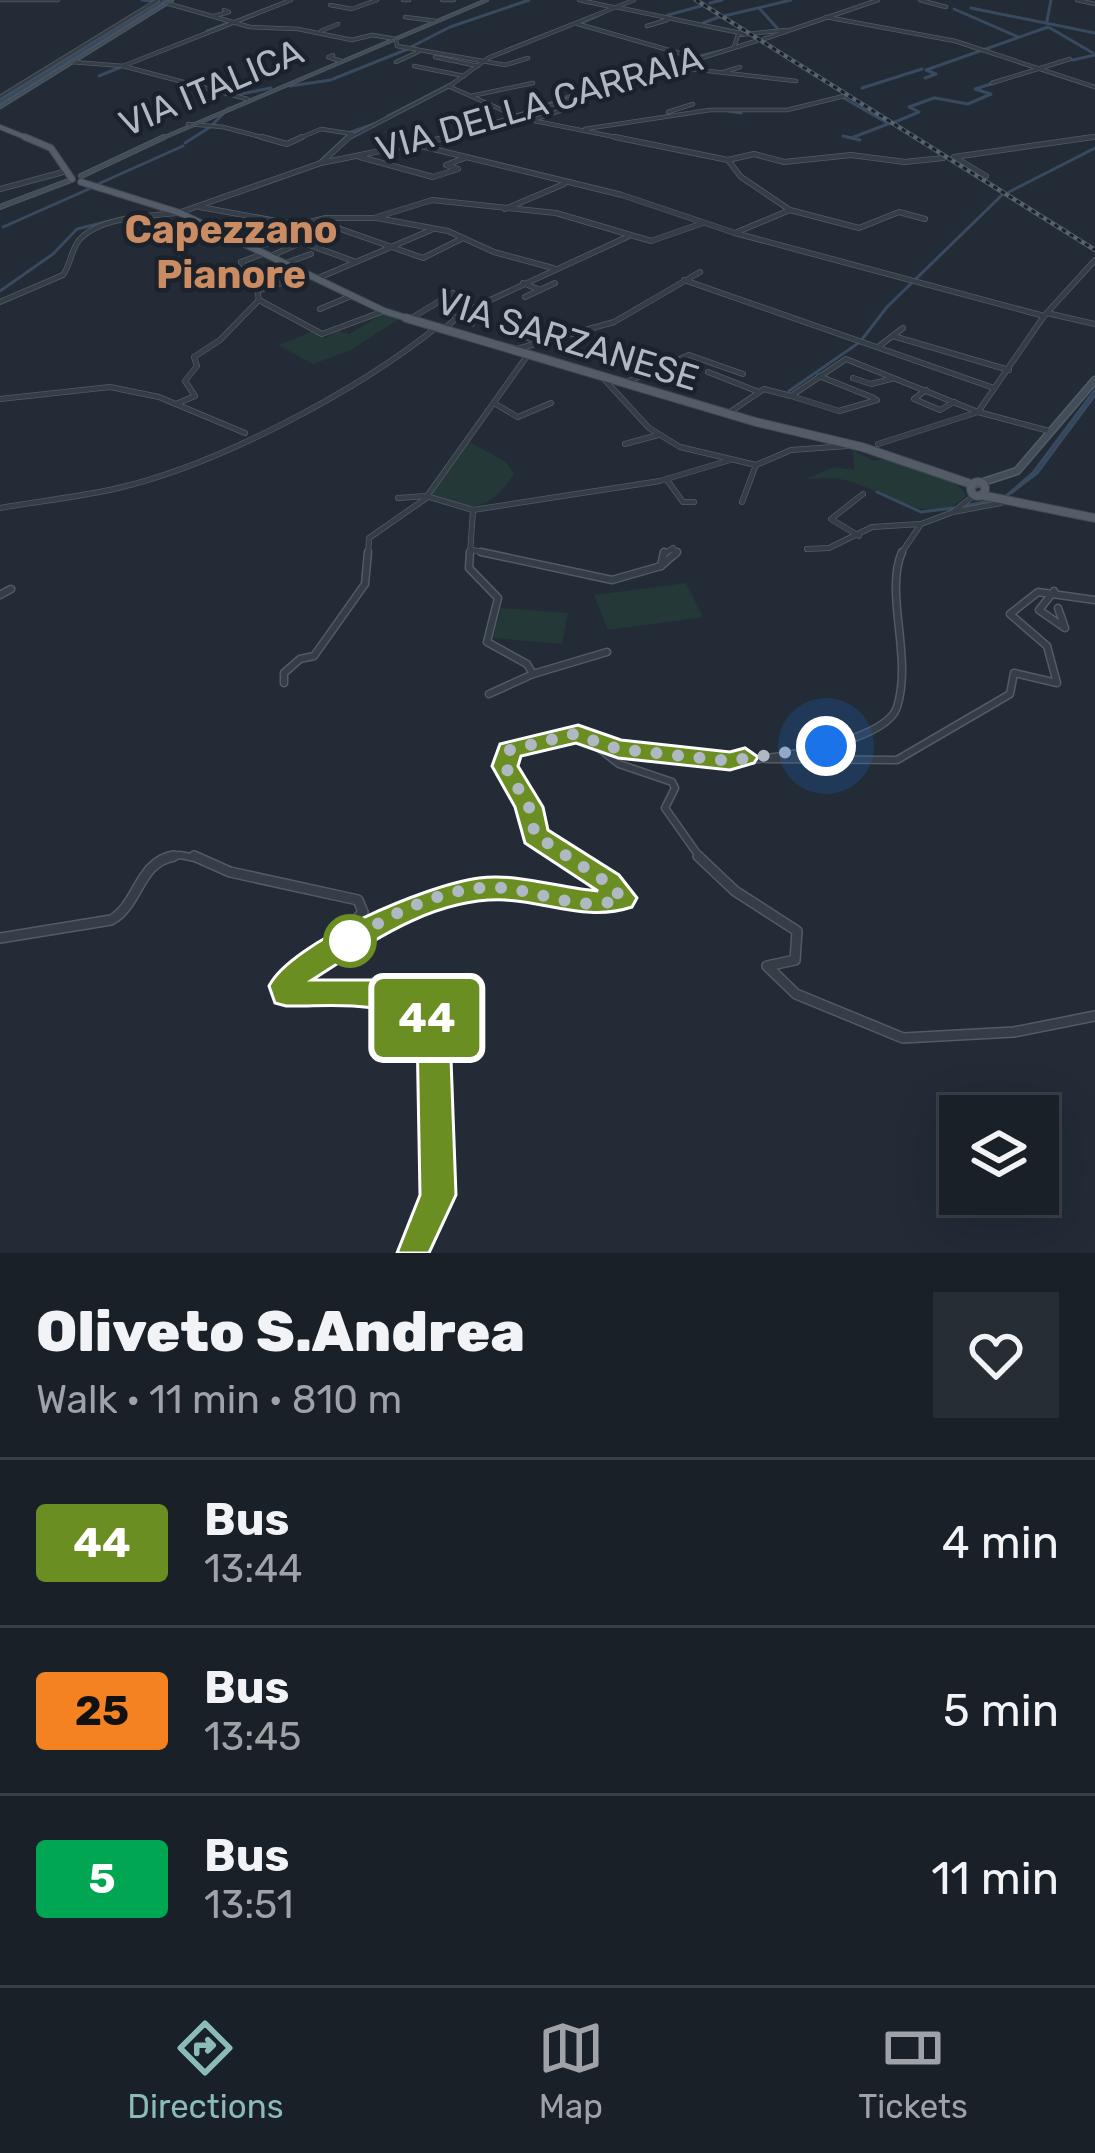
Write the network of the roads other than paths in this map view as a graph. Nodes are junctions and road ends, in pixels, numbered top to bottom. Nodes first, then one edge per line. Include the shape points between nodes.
1 (58, 0) edge
2 (158, 0) edge
3 (291, 0) edge
4 (377, 0) edge
5 (442, 0) edge
6 (454, 0) edge
7 (487, 0) edge
8 (579, 0) edge
9 (634, 0) edge
10 (878, 0) edge
11 (920, 0) edge
12 (1083, 0) edge
13 (0, 2) edge
14 (12, 2) edge
15 (169, 2) edge
16 (329, 4) dead end
17 (1095, 4) edge
18 (618, 8) junction
19 (946, 8) dead end
20 (224, 10) dead end
21 (428, 13) dead end
22 (211, 17) junction
23 (405, 17) dead end
24 (826, 17) junction
25 (671, 19) junction
26 (227, 22) junction
27 (338, 24) dead end
28 (418, 24) junction
29 (578, 24) junction
30 (646, 26) dead end
31 (789, 30) junction
32 (317, 32) junction
33 (394, 39) junction
34 (764, 39) dead end
35 (397, 46) junction
36 (734, 47) junction
37 (421, 51) junction
38 (387, 53) dead end
39 (331, 55) dead end
40 (434, 55) junction
41 (528, 58) dead end
42 (696, 58) junction
43 (1070, 59) dead end
44 (343, 60) junction
45 (73, 62) junction
46 (396, 62) dead end
47 (480, 62) junction
48 (123, 66) junction
49 (669, 67) junction
50 (740, 67) dead end
51 (1042, 67) junction
52 (723, 71) junction
53 (464, 76) junction
54 (796, 81) dead end
55 (533, 83) dead end
56 (992, 83) dead end
57 (448, 86) junction
58 (1095, 87) edge
59 (471, 96) junction
60 (844, 96) dead end
61 (0, 97) edge
62 (248, 99) junction
63 (693, 104) dead end
64 (0, 107) edge
65 (572, 107) dead end
66 (516, 116) junction
67 (659, 116) junction
68 (533, 120) junction
69 (188, 124) junction
70 (0, 127) edge
71 (585, 129) junction
72 (351, 133) junction
73 (1095, 137) edge
74 (419, 146) junction
75 (356, 155) junction
76 (470, 156) junction
77 (943, 158) dead end
78 (728, 160) junction
79 (321, 163) junction
80 (986, 176) dead end
81 (79, 178) junction
82 (568, 182) junction
83 (0, 189) edge
84 (0, 207) edge
85 (200, 207) junction
86 (790, 210) junction
87 (502, 211) junction
88 (178, 213) junction
89 (342, 218) junction
90 (374, 218) junction
91 (925, 219) dead end
92 (703, 223) junction
93 (325, 225) junction
94 (303, 226) junction
95 (434, 228) junction
96 (735, 232) junction
97 (320, 234) dead end
98 (631, 236) junction
99 (464, 238) junction
100 (304, 243) junction
101 (392, 247) junction
102 (255, 248) junction
103 (311, 254) dead end
104 (268, 255) junction
105 (1095, 260) edge
106 (356, 262) junction
107 (286, 263) junction
108 (556, 269) junction
109 (700, 272) dead end
110 (312, 277) junction
111 (684, 280) junction
112 (523, 283) junction
113 (555, 283) dead end
114 (260, 290) junction
115 (540, 290) junction
116 (453, 293) dead end
117 (351, 296) junction
118 (525, 297) dead end
119 (259, 300) junction
120 (0, 302) edge
121 (320, 309) dead end
122 (470, 310) junction
123 (384, 311) junction
124 (1046, 314) junction
125 (455, 317) junction
126 (485, 318) dead end
127 (410, 319) junction
128 (472, 323) dead end
129 (501, 323) dead end
130 (1095, 324) edge
131 (440, 328) junction
132 (903, 328) dead end
133 (893, 336) junction
134 (535, 341) junction
135 (878, 347) junction
136 (514, 351) junction
137 (527, 356) junction
138 (1009, 370) junction
139 (708, 372) dead end
140 (743, 374) dead end
141 (819, 376) junction
142 (603, 378) junction
143 (853, 378) dead end
144 (894, 378) junction
145 (1095, 380) edge
146 (625, 384) junction
147 (994, 388) junction
148 (926, 390) junction
149 (759, 392) junction
150 (791, 397) junction
151 (0, 399) edge
152 (954, 402) junction
153 (494, 403) junction
154 (551, 403) dead end
155 (176, 404) junction
156 (978, 412) junction
157 (727, 414) junction
158 (1049, 431) junction
159 (248, 434) junction
160 (658, 435) junction
161 (625, 444) dead end
162 (878, 444) dead end
163 (855, 445) junction
164 (730, 460) junction
165 (756, 464) junction
166 (667, 480) junction
167 (863, 494) dead end
168 (973, 494) junction
169 (426, 496) junction
170 (398, 498) dead end
171 (1002, 500) junction
172 (694, 502) dead end
173 (742, 502) dead end
174 (0, 508) edge
175 (473, 510) junction
176 (1095, 518) edge
177 (921, 524) junction
178 (859, 536) junction
179 (472, 550) junction
180 (807, 550) dead end
181 (661, 566) dead end
182 (11, 590) dead end
183 (1054, 591) junction
184 (0, 595) edge
185 (1095, 599) edge
186 (1058, 608) dead end
187 (607, 652) dead end
188 (533, 674) junction
189 (284, 683) dead end
190 (489, 694) dead end
191 (602, 744) junction
192 (745, 757) junction
193 (0, 938) edge
194 (326, 958) junction
195 (1095, 1016) edge
196 (416, 1253) edge

1 - 14 street
2 - 61 street
3 - 26 street
4 - 16 street via 352,9
5 - 6 street
7 - 28 main road, VIA ITALICA
8 - 18 street
9 - 18 street
10 - 24 street, VIA DELLA CARRAIA
11 - 19 street
12 - 17 street
13 - 14 street
15 - 22 street
15 - 45 main road
18 - 25 street
18 - 29 street
20 - 22 street
21 - 28 street
22 - 26 street
23 - 28 street
24 - 31 street, VIA DELLA CARRAIA
24 - 51 street
25 - 30 street
25 - 36 street, VIA DELLA CARRAIA via 756,41
26 - 32 street
26 - 48 street
27 - 32 street
28 - 33 main road, VIA ITALICA
29 - 42 street
29 - 47 street
31 - 34 street, VIA DELLA CARRAIA
31 - 36 street, VIA DELLA CARRAIA via 740,34
32 - 33 street
33 - 35 street
33 - 44 main road, VIA ITALICA
35 - 37 street
35 - 38 street
36 - 42 street, VIA DELLA CARRAIA
37 - 40 street
37 - 46 street
39 - 44 street
40 - 47 street
40 - 53 street via 414,67
41 - 47 street
42 - 49 street, VIA DELLA CARRAIA
43 - 51 street
44 - 62 main road, VIA ITALICA
45 - 48 street
45 - 64 main road
47 - 53 street
48 - 62 street
49 - 52 street
49 - 66 street, VIA DELLA CARRAIA
50 - 52 street
51 - 56 street
51 - 58 street
52 - 54 street via 760,70
53 - 57 street
55 - 59 street
57 - 59 street
57 - 72 street
59 - 66 street
60 - 67 street via 785,110
62 - 69 main road, VIA ITALICA
63 - 67 street
65 - 68 street
66 - 68 street
66 - 74 street, VIA DELLA CARRAIA
67 - 71 street
68 - 71 street
69 - 72 street via 287,144 321,129
69 - 81 main road, VIA ITALICA
70 - 81 main road, VIA SARZANESE via 52,148
71 - 78 street
72 - 79 street
73 - 80 street via 954,157
74 - 75 street, VIA DELLA CARRAIA
74 - 76 street
75 - 76 street via 433,178
75 - 79 street, VIA DELLA CARRAIA
76 - 82 street
77 - 78 street
78 - 86 street
79 - 85 street, VIA DELLA CARRAIA
81 - 83 street
81 - 84 main road, VIA ITALICA
81 - 88 main road, VIA SARZANESE
82 - 87 street
82 - 92 street
85 - 88 street, VIA DELLA CARRAIA
85 - 94 street
86 - 91 street via 859,228 898,212
86 - 96 street
87 - 90 street via 432,200
87 - 98 street via 556,213
88 - 102 main road, VIA SARZANESE
88 - 120 street, VIA DELLA CARRAIA via 85,235 63,275
89 - 90 street
89 - 93 street
89 - 94 street
90 - 95 street
92 - 96 street
92 - 98 street via 654,242
93 - 94 street
93 - 101 street
94 - 102 street
95 - 99 street
95 - 101 street
96 - 124 street
97 - 100 street
98 - 108 street
99 - 101 street via 423,258
99 - 108 street
100 - 104 street
100 - 106 street
101 - 106 street
102 - 104 main road, VIA SARZANESE
103 - 107 street
104 - 107 main road, VIA SARZANESE
104 - 114 street via 241,262
105 - 124 street
106 - 110 street
107 - 110 main road, VIA SARZANESE
108 - 112 street
109 - 111 street
110 - 114 street
110 - 117 main road, VIA SARZANESE
111 - 134 street via 614,322
111 - 135 street
112 - 115 street
112 - 122 street
113 - 115 street
114 - 119 street
115 - 118 street
116 - 127 street
117 - 121 street
117 - 123 main road, VIA SARZANESE
119 - 123 street via 325,334
119 - 155 street via 194,357 185,381 195,395
122 - 125 street
122 - 126 street
123 - 127 main road, VIA SARZANESE
124 - 130 street
124 - 138 street
125 - 128 street
125 - 131 street
127 - 131 main road, VIA SARZANESE
129 - 134 street
131 - 136 main road, VIA SARZANESE
131 - 159 street via 286,420
132 - 133 street
133 - 135 street
133 - 138 street
134 - 136 street
135 - 147 street
136 - 137 main road, VIA SARZANESE
137 - 142 main road, VIA SARZANESE
137 - 153 street
138 - 147 street
139 - 149 street
140 - 146 street via 689,355
141 - 144 street via 846,359
141 - 150 street
141 - 150 street via 877,400 839,411
142 - 146 main road, VIA SARZANESE
142 - 160 street
143 - 144 street
144 - 148 street
145 - 158 main road
146 - 157 main road, VIA SARZANESE
147 - 156 street
148 - 152 street
148 - 152 street via 914,399 940,410
149 - 150 street
149 - 157 street
151 - 155 street via 110,387
152 - 156 street
153 - 154 street via 519,418
153 - 169 street
155 - 159 street
156 - 158 street
156 - 162 street
157 - 163 main road, VIA SARZANESE
158 - 168 main road via 1017,471
159 - 174 street via 135,484
160 - 161 street
160 - 164 street
163 - 165 street via 791,450
163 - 168 main road, VIA SARZANESE
164 - 165 street
164 - 166 street
165 - 173 street
166 - 172 street via 682,502
166 - 175 street
167 - 178 street via 831,519
168 - 171 main road, VIA SARZANESE
168 - 171 street
168 - 177 street
169 - 170 street
169 - 175 street
169 - 189 street via 369,538 364,584 314,656 284,673
171 - 176 main road, VIA SARZANESE
175 - 179 street
177 - 178 street via 872,527
177 - 192 street via 898,561 905,648 889,722 826,746
178 - 180 street
179 - 181 street via 604,579
179 - 188 street via 469,568 498,598 487,642
182 - 184 street
183 - 185 street
183 - 186 street via 1039,610 1068,627
183 - 192 street via 1038,592 1010,614 1047,646 1057,683 1014,673 1010,694 897,760
187 - 188 street
188 - 190 street
191 - 192 street
191 - 194 street via 574,734 521,745 504,759 535,835 622,898 477,889 391,915
191 - 195 street via 619,764 673,782 665,808 703,860 746,903 792,924 794,960 767,966 796,994 903,1038 1014,1032
193 - 194 street via 111,920 149,868 163,858 194,856 358,901 363,912 322,951
194 - 196 street via 290,978 286,993 374,994 419,1011 434,1032 438,1195

